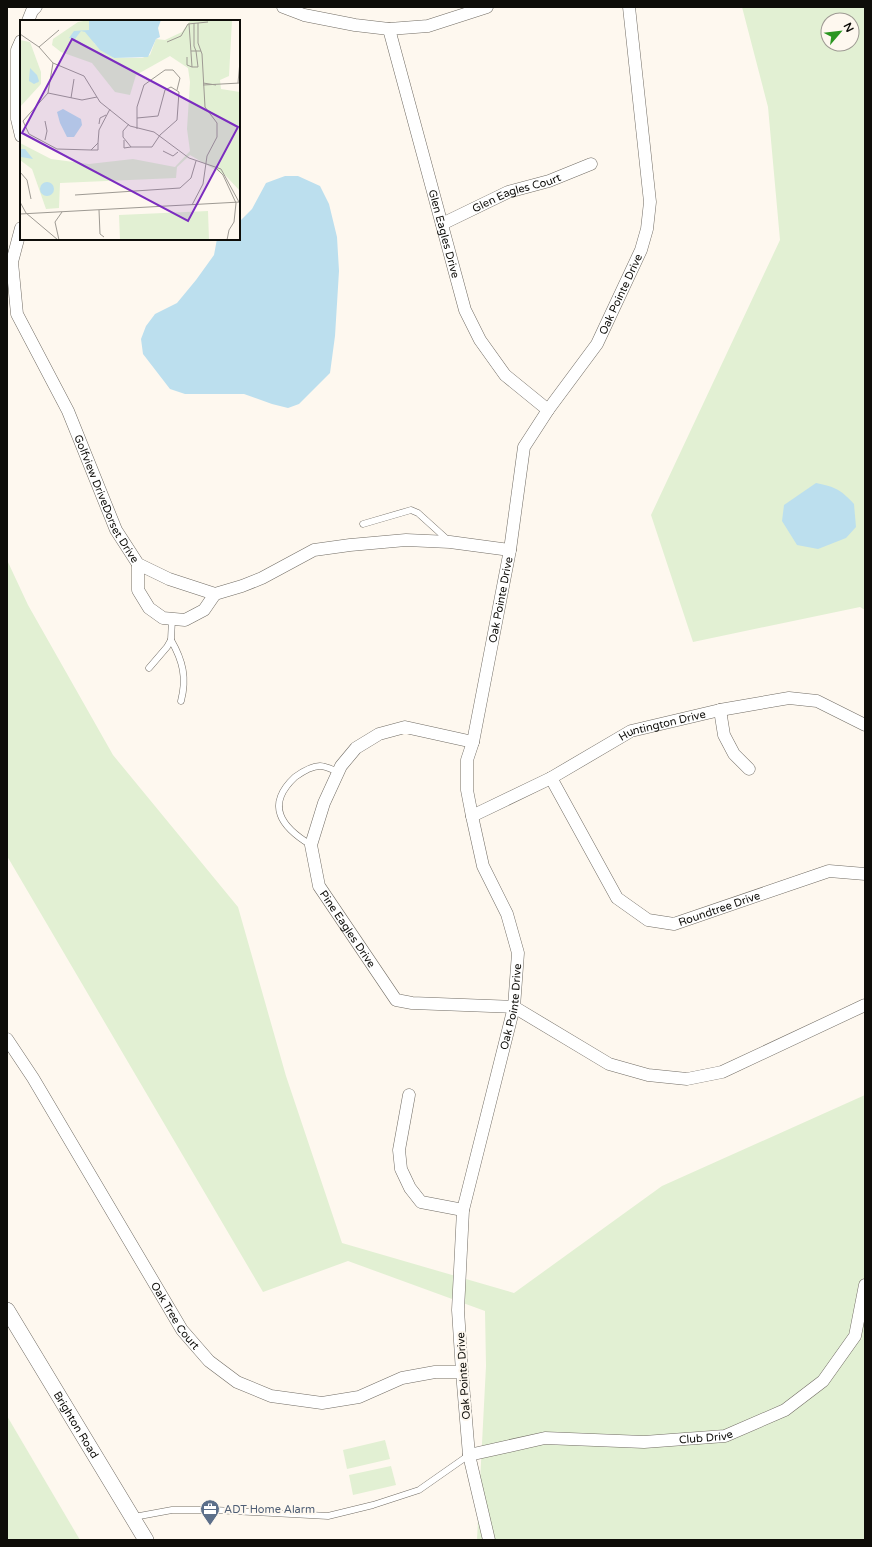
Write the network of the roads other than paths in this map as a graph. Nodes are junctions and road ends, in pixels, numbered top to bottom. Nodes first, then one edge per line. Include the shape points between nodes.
1 (283, 7) edge
2 (487, 7) edge
3 (629, 7) edge
4 (389, 29) junction
5 (20, 43) edge
6 (20, 132) edge
7 (591, 164) dead end
8 (442, 224) junction
9 (20, 232) edge
10 (548, 410) junction
11 (363, 524) dead end
12 (450, 542) junction
13 (510, 550) junction
14 (138, 564) junction
15 (215, 594) junction
16 (172, 619) junction
17 (171, 640) junction
18 (149, 668) dead end
19 (181, 701) dead end
20 (720, 710) junction
21 (865, 725) edge
22 (473, 742) junction
23 (749, 769) dead end
24 (338, 772) junction
25 (551, 778) junction
26 (472, 816) junction
27 (311, 845) junction
28 (865, 874) edge
29 (865, 1005) edge
30 (514, 1007) junction
31 (7, 1038) edge
32 (409, 1095) dead end
33 (463, 1210) junction
34 (865, 1285) edge
35 (7, 1310) edge
36 (462, 1372) junction
37 (469, 1455) junction
38 (132, 1518) junction
39 (146, 1540) edge
40 (488, 1540) edge

1 - 4 street via 304,15
2 - 4 street via 428,26
3 - 10 street, Oak Pointe Drive via 650,202 647,230 642,250 597,344
4 - 8 street, Glen Eagles Drive
5 - 6 street via 17,50 17,120
7 - 8 street, Glen Eagles Court via 549,181 508,192
8 - 10 street, Glen Eagles Drive via 465,310 480,340 505,374
9 - 14 street, Golfview DriveDorset Drive via 12,262 17,314 68,411 116,530
10 - 13 street, Oak Pointe Drive via 524,447
11 - 12 lane via 411,510 418,513
12 - 13 street
12 - 15 street via 406,540 314,550 262,578
13 - 22 street, Oak Pointe Drive
14 - 15 street, Golfview DriveDorset Drive via 169,579
14 - 16 street via 138,590 149,608 163,618
15 - 16 street via 204,610 185,620
16 - 17 lane
17 - 18 lane
17 - 19 lane via 176,648 185,681
20 - 21 street, Huntington Drive via 789,698 810,700
20 - 23 street via 724,735 734,754
20 - 25 street, Huntington Drive via 631,731
22 - 24 street, Pine Eagles Drive via 404,726 379,734 356,748
22 - 26 street, Oak Pointe Drive via 467,760 467,790
24 - 27 street, Pine Eagles Drive via 324,803
24 - 27 lane via 321,766 311,768 287,785 280,798 278,806 282,818 297,837
25 - 26 street, Huntington Drive
25 - 28 street, Roundtree Drive via 618,898 648,920 674,924 828,870
26 - 30 street, Oak Pointe Drive via 483,866 507,914 518,953
27 - 30 street, Pine Eagles Drive via 319,886 396,1000 412,1003
29 - 30 street via 722,1072 687,1079 648,1075 609,1064
30 - 33 street, Oak Pointe Drive
31 - 36 street, Oak Tree Court via 182,1330 209,1362 237,1382 271,1396 322,1403 359,1396 402,1378 435,1372
32 - 33 street via 398,1150 401,1169 410,1188 421,1202
33 - 36 street, Oak Pointe Drive via 458,1310
34 - 37 street, Club Drive via 856,1336 823,1381 779,1413 725,1436 644,1442 545,1438
35 - 38 street, Brighton Road
36 - 37 street, Oak Pointe Drive
37 - 38 lane via 419,1490 328,1516 172,1510
37 - 40 street, Oak Pointe Drive
38 - 39 street, Brighton Road

